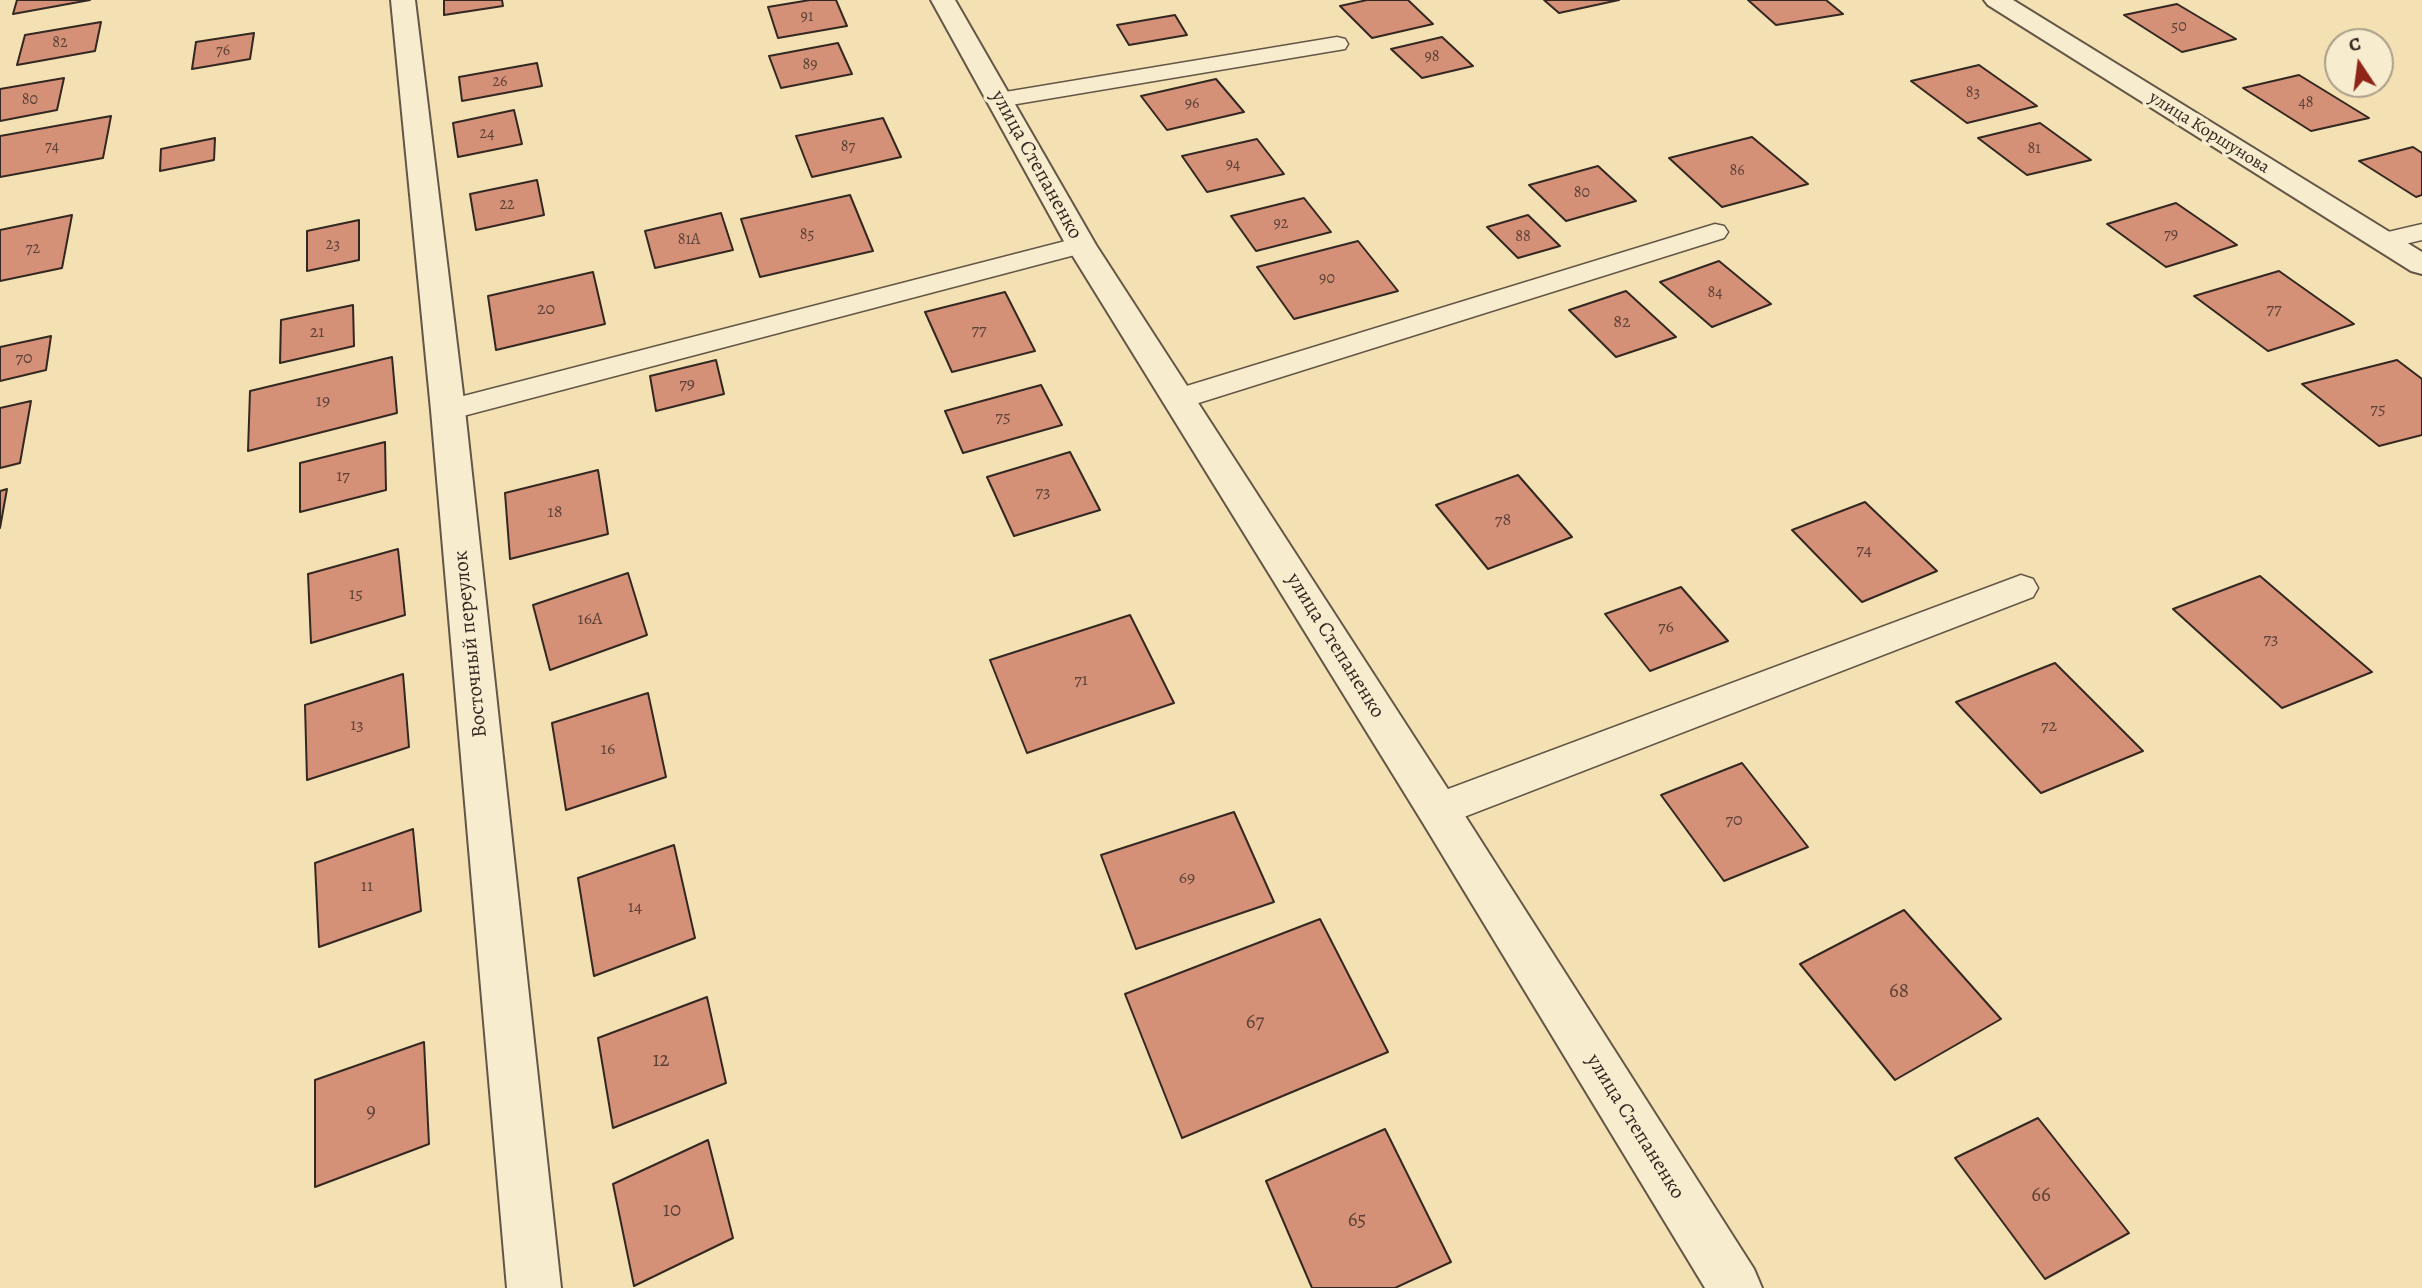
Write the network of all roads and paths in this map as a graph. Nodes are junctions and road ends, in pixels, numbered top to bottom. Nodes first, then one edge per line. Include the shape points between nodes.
1 (403, 0) edge
2 (943, 0) edge
3 (1997, 0) edge
4 (1337, 44) dead end
5 (999, 100) junction
6 (1715, 232) dead end
7 (2422, 232) edge
8 (2384, 241) junction
9 (1081, 245) junction
10 (2422, 265) edge
11 (1178, 399) junction
12 (448, 410) junction
13 (2021, 589) dead end
14 (1438, 810) junction
15 (534, 1288) edge
16 (1735, 1288) edge

1 - 12 street, Восточный переулок
2 - 5 street, улица Степаненко
3 - 8 street, улица Коршунова
4 - 5 lane
5 - 9 street, улица Степаненко
6 - 11 lane
7 - 8 lane
8 - 10 street, улица Коршунова
9 - 11 street, улица Степаненко
9 - 12 lane
11 - 14 street, улица Степаненко
12 - 15 street, Восточный переулок
13 - 14 lane
14 - 16 street, улица Степаненко

